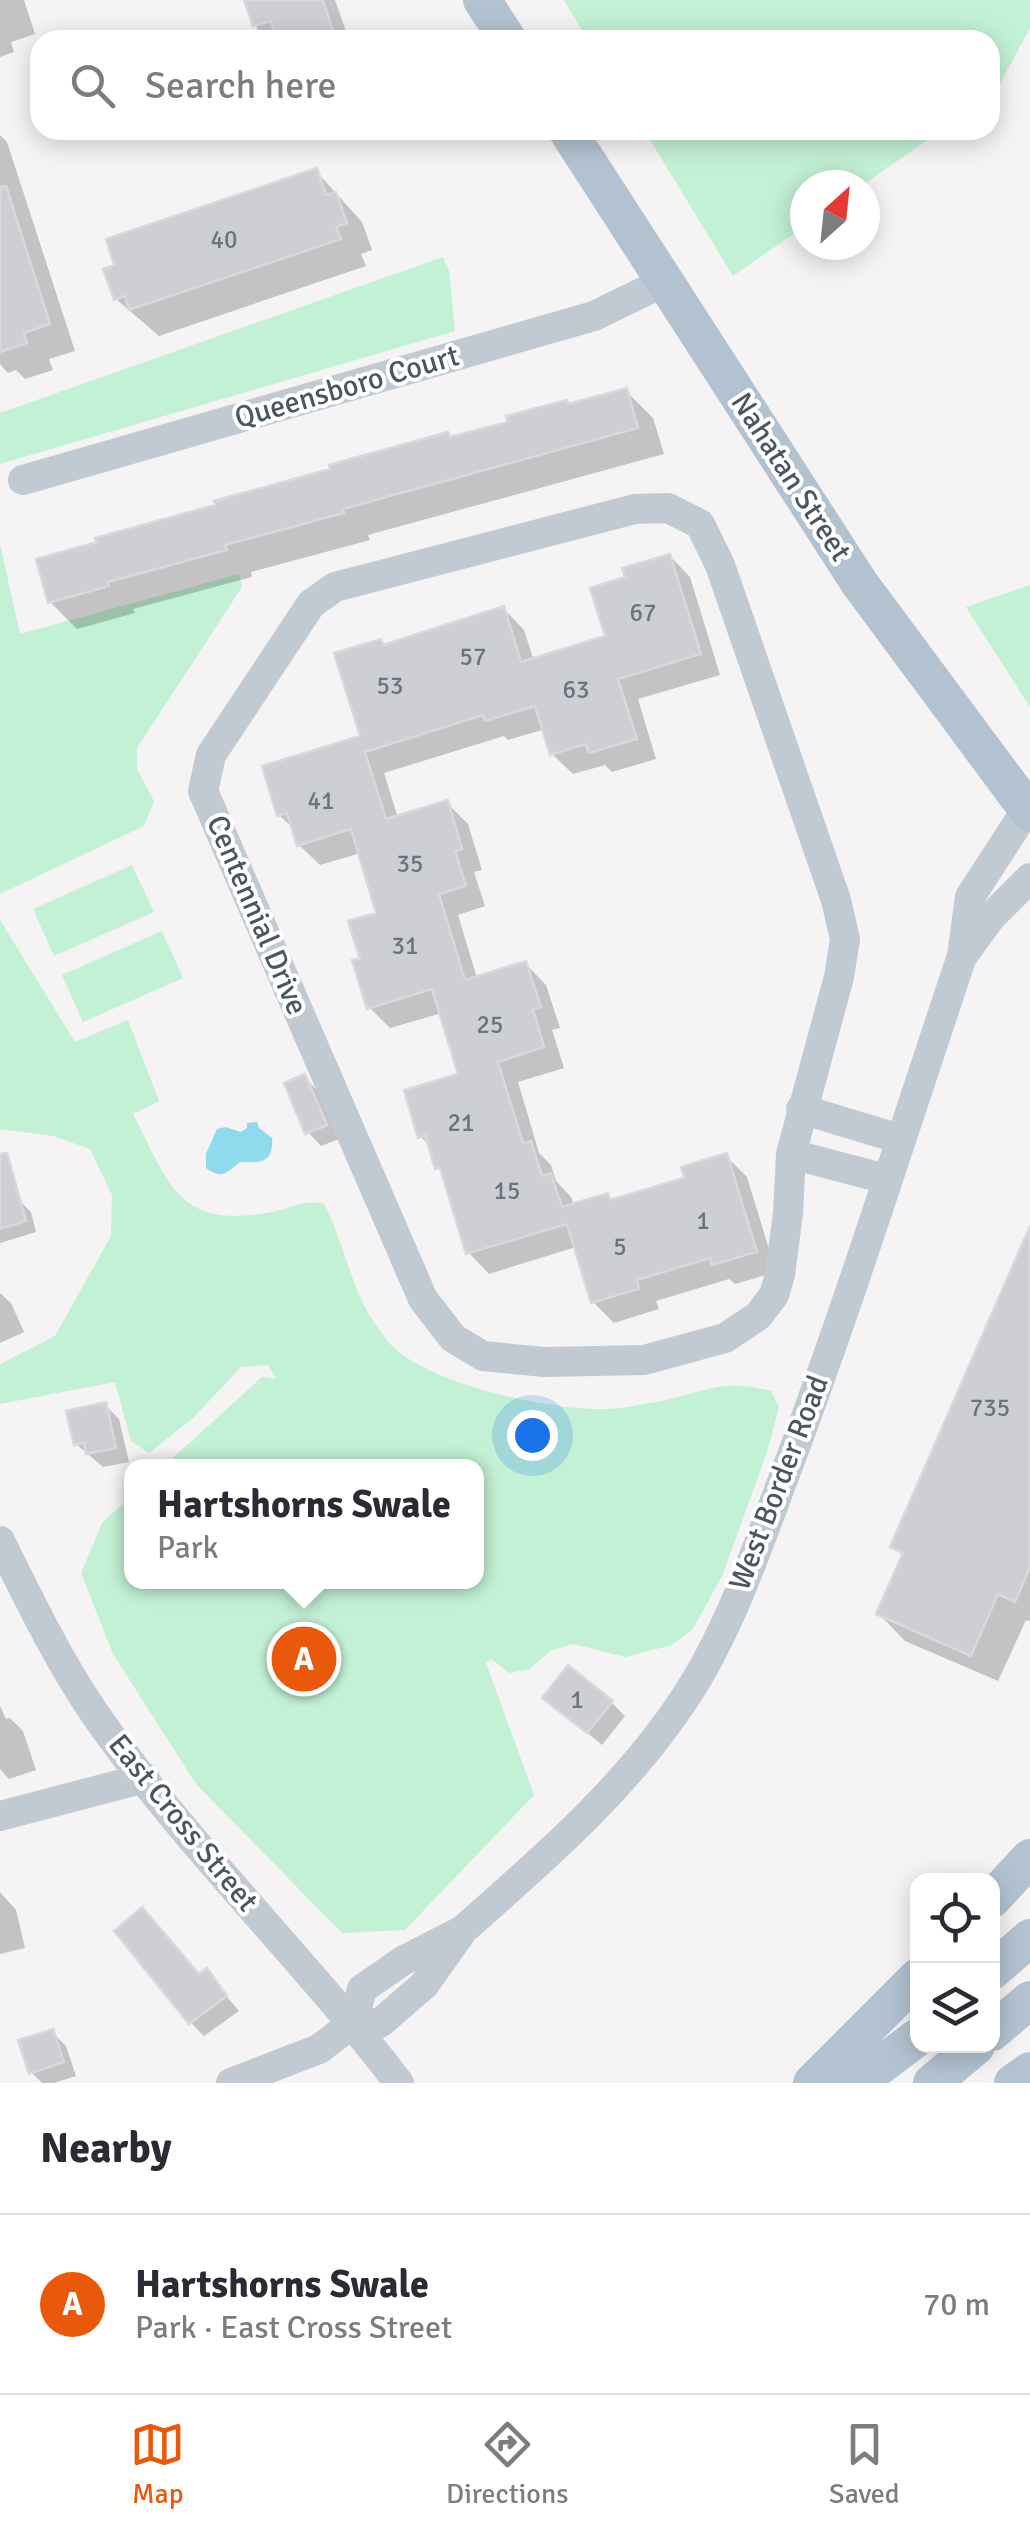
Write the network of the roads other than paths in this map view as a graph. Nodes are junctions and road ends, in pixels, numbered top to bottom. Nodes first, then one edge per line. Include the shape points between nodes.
1 (482, 0) edge
2 (502, 30) edge
3 (574, 140) edge
4 (666, 280) junction
5 (22, 480) dead end
6 (1028, 811) edge
7 (1030, 878) edge
8 (962, 956) junction
9 (801, 1109) junction
10 (900, 1139) junction
11 (791, 1154) junction
12 (886, 1180) junction
13 (0, 1540) edge
14 (145, 1778) junction
15 (0, 1816) edge
16 (1030, 1858) edge
17 (1000, 1890) edge
18 (1030, 1938) edge
19 (1000, 1964) edge
20 (910, 1986) edge
21 (1030, 2000) edge
22 (353, 2023) junction
23 (1000, 2025) edge
24 (910, 2042) edge
25 (968, 2053) edge
26 (1030, 2071) edge
27 (230, 2083) edge
28 (400, 2083) edge
29 (812, 2083) edge
30 (858, 2083) edge
31 (932, 2083) edge
32 (1012, 2083) edge

1 - 2 main road
3 - 4 main road, Nahatan Street
4 - 5 street, Queensboro Court via 594,316
4 - 6 main road, Nahatan Street via 860,584
6 - 8 street via 970,897
7 - 8 street
8 - 10 street, West Border Road
9 - 10 street
9 - 11 street, Centennial Drive
9 - 11 street, Centennial Drive via 845,938 720,565 700,524 668,508 636,508 335,587 311,604 212,755 204,791 423,1300 452,1338 482,1356 544,1362 644,1360 726,1338 774,1295
10 - 12 street, West Border Road
11 - 12 street
12 - 22 street, West Border Road via 756,1548 685,1698 636,1766 463,1930 424,1986 380,2023
13 - 14 street, East Cross Street via 94,1712
14 - 15 street
14 - 22 street, East Cross Street
16 - 17 main road
18 - 19 main road
20 - 29 main road
21 - 23 main road
22 - 27 street, West Border Road via 320,2048
22 - 28 street, East Cross Street
24 - 30 main road
25 - 31 main road
26 - 32 main road

